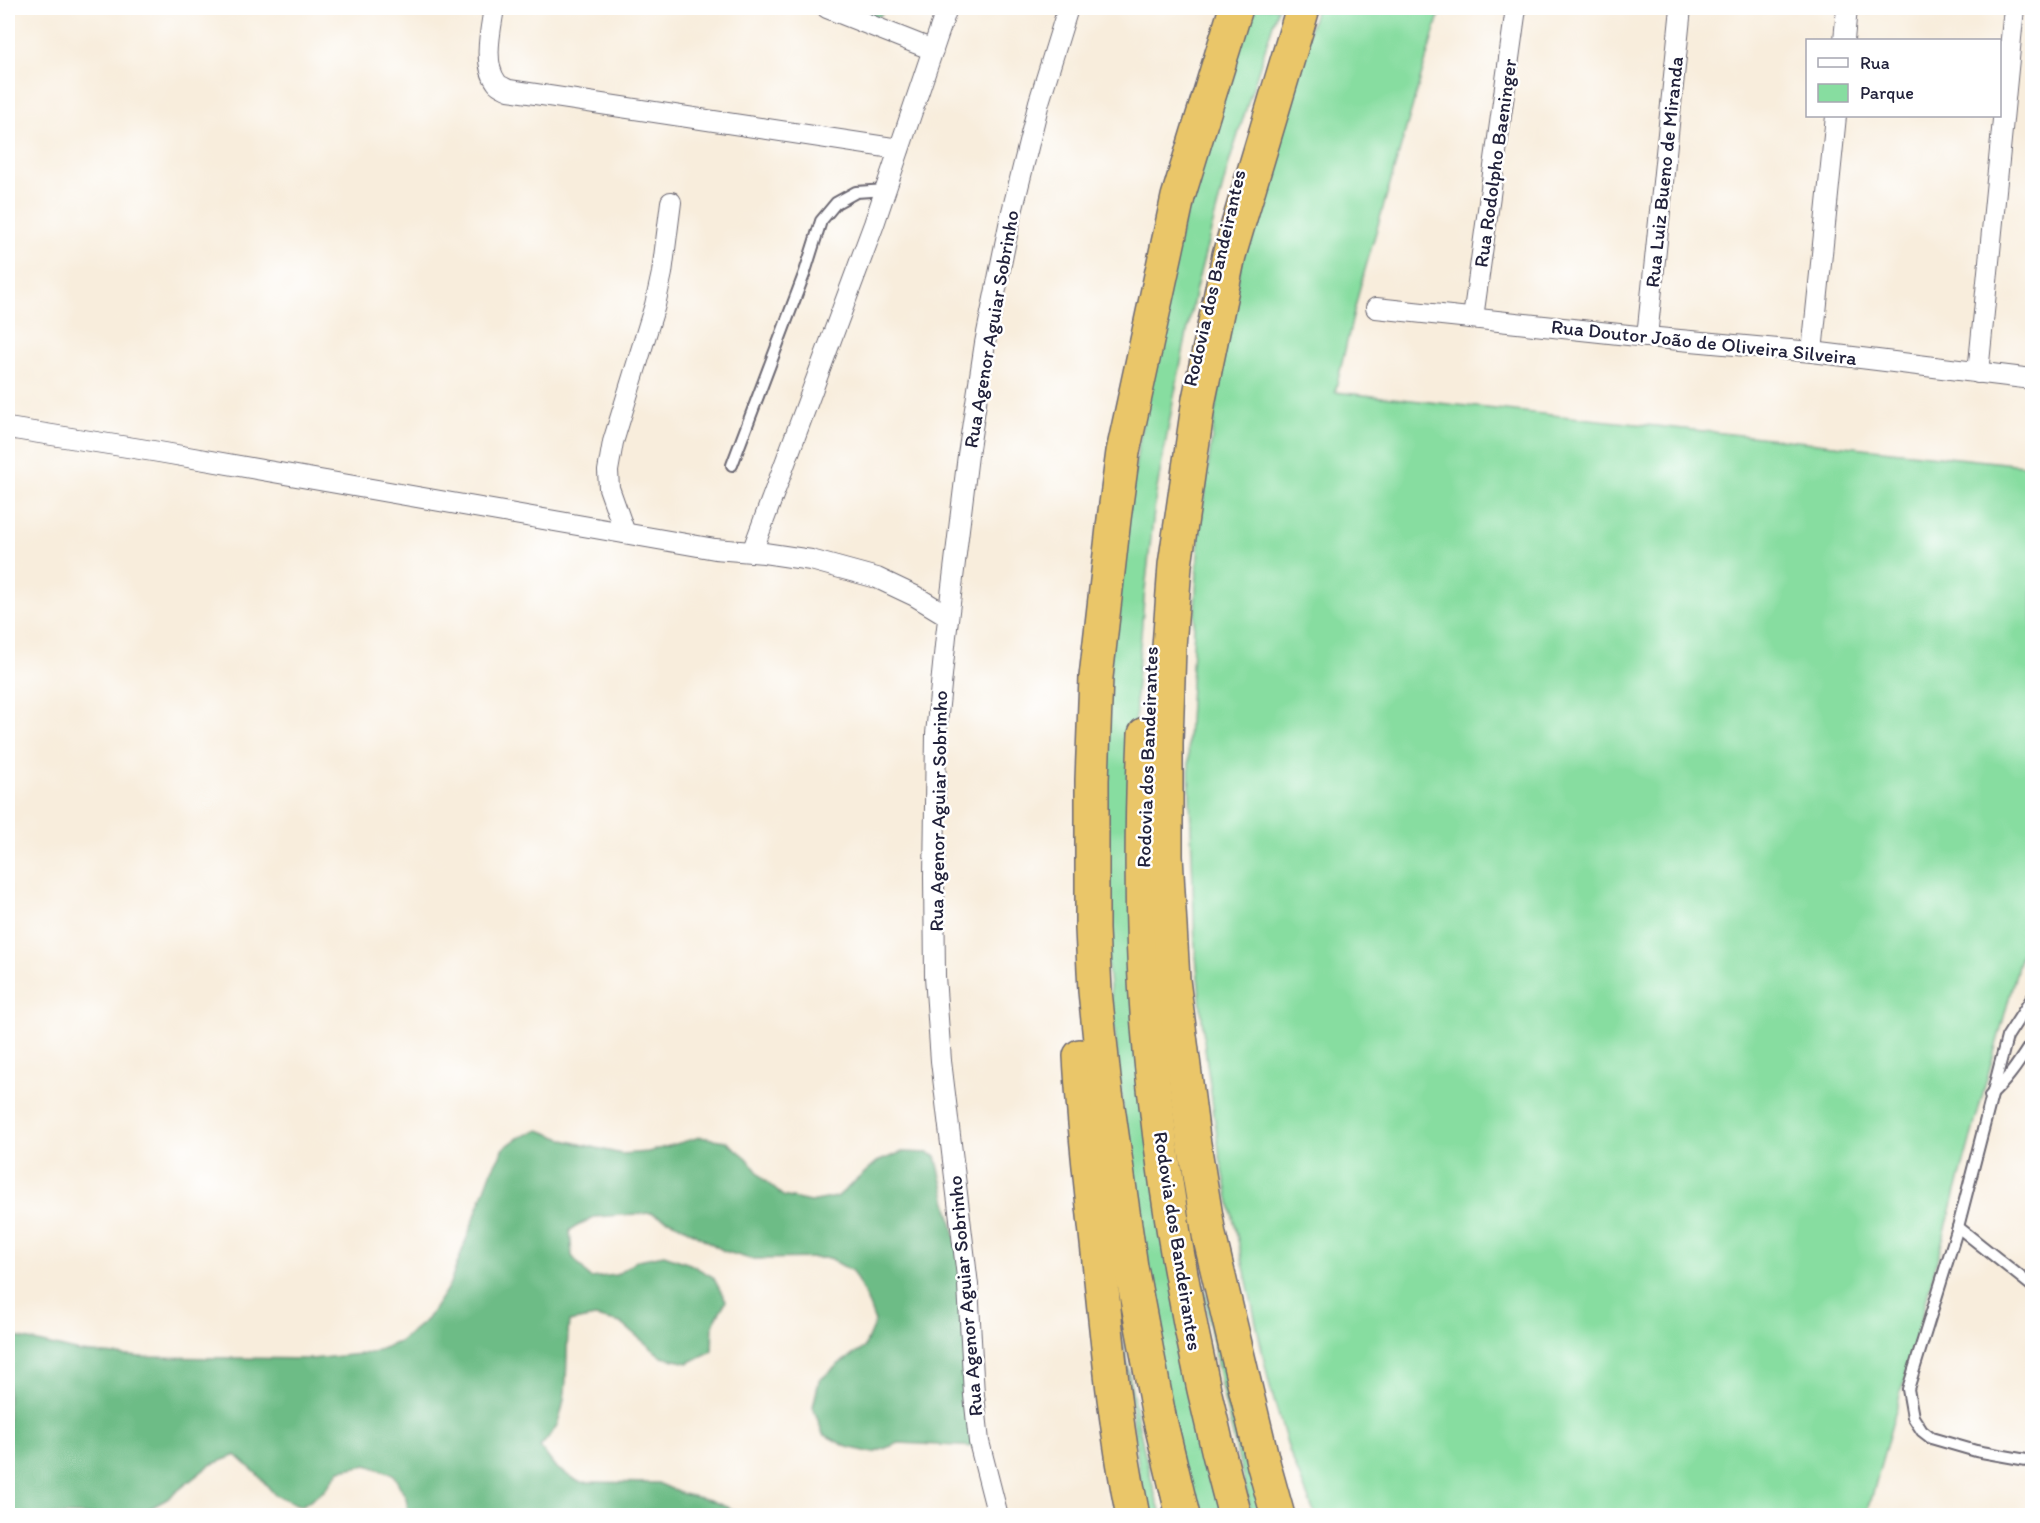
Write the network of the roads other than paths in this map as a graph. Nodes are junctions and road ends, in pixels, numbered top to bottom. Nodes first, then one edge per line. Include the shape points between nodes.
1 (494, 8) edge
2 (827, 8) edge
3 (947, 8) edge
4 (1068, 8) edge
5 (1236, 8) edge
6 (1290, 8) edge
7 (1303, 8) edge
8 (1516, 8) edge
9 (1681, 8) edge
10 (1847, 8) edge
11 (2014, 8) edge
12 (1844, 39) edge
13 (933, 50) junction
14 (1836, 117) edge
15 (899, 149) junction
16 (886, 190) junction
17 (671, 202) dead end
18 (1376, 308) dead end
19 (1473, 318) junction
20 (1647, 337) junction
21 (1812, 352) junction
22 (1978, 373) junction
23 (1138, 377) junction
24 (2032, 379) edge
25 (8, 428) edge
26 (732, 465) dead end
27 (625, 533) junction
28 (752, 552) junction
29 (948, 616) junction
30 (2032, 998) edge
31 (2032, 1041) edge
32 (1990, 1096) junction
33 (1958, 1227) junction
34 (2032, 1286) edge
35 (1239, 1359) junction
36 (2032, 1461) edge
37 (998, 1515) edge
38 (1134, 1515) edge
39 (1183, 1515) edge
40 (1235, 1515) edge
41 (1278, 1515) edge
42 (1301, 1515) edge

1 - 15 street via 488,51 491,71 497,84 509,90
2 - 13 street
3 - 13 street
4 - 29 street, Rua Agenor Aguiar Sobrinho via 1039,102 985,343
5 - 23 highway via 1178,197
6 - 40 highway, Rodovia dos Bandeirantes via 1226,217 1186,398 1159,563 1143,781 1146,998 1154,1087 1187,1309
7 - 35 highway via 1243,202 1220,295 1187,476 1169,647 1166,834 1173,980 1209,1235
8 - 19 street, Rua Rodolpho Baeninger
9 - 20 street, Rua Luiz Bueno de Miranda
10 - 12 street
11 - 22 street
13 - 15 street
14 - 21 street
15 - 16 street
16 - 26 lane via 855,192 836,203 821,220
16 - 28 street
17 - 27 street via 656,305 613,442 608,471 609,488
18 - 19 street, Rua Doutor João de Oliveira Silveira
19 - 20 street, Rua Doutor João de Oliveira Silveira
20 - 21 street, Rua Doutor João de Oliveira Silveira
21 - 22 street, Rua Doutor João de Oliveira Silveira
22 - 24 street, Rua Doutor João de Oliveira Silveira
23 - 38 highway via 1110,465 1091,597 1079,747 1075,942 1082,1083 1096,1233 1117,1420
23 - 39 highway via 1114,519 1096,677 1092,928 1095,991 1116,1174 1159,1416
25 - 27 street
27 - 28 street
28 - 29 street via 811,560 878,578
29 - 37 street, Rua Agenor Aguiar Sobrinho via 936,734 935,976 941,1061 968,1285 979,1442
30 - 32 lane via 2007,1037
31 - 32 lane via 2017,1067
32 - 33 lane
33 - 34 lane
33 - 36 lane via 1908,1389 1913,1417 1931,1438
35 - 41 highway
35 - 42 highway

